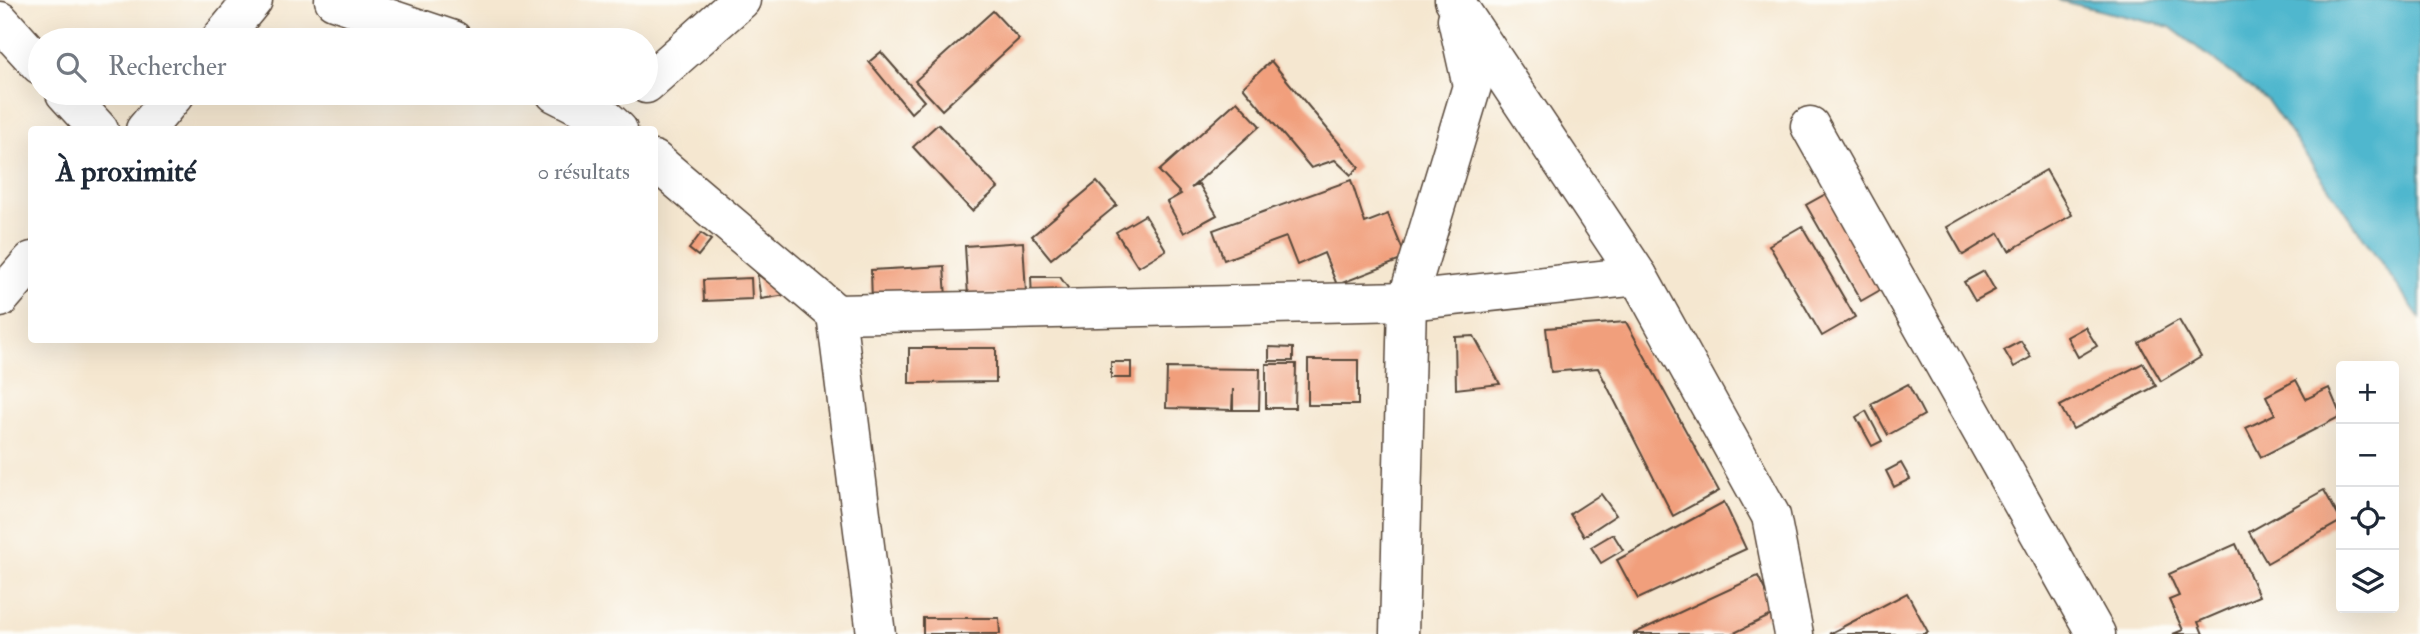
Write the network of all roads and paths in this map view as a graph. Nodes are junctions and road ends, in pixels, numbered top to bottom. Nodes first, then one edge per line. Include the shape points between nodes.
1 (253, 0) edge
2 (334, 0) edge
3 (741, 0) edge
4 (1453, 0) edge
5 (0, 21) edge
6 (230, 28) edge
7 (417, 28) edge
8 (28, 52) edge
9 (658, 73) edge
10 (76, 105) edge
11 (166, 105) edge
12 (577, 105) edge
13 (627, 105) edge
14 (612, 124) edge
15 (1810, 125) dead end
16 (95, 126) edge
17 (148, 126) edge
18 (658, 163) edge
19 (28, 266) edge
20 (1638, 276) junction
21 (0, 298) edge
22 (1407, 301) junction
23 (836, 314) junction
24 (876, 634) edge
25 (1399, 634) edge
26 (1794, 634) edge
27 (2096, 634) edge

1 - 6 street
2 - 7 street
3 - 9 street
4 - 20 street
4 - 22 street via 1472,86
5 - 8 street
10 - 16 street
11 - 17 street
12 - 14 street
13 - 14 street
15 - 27 street
18 - 23 street
19 - 21 street
20 - 22 street
20 - 26 street via 1771,516
22 - 23 street
22 - 25 street
23 - 24 street

